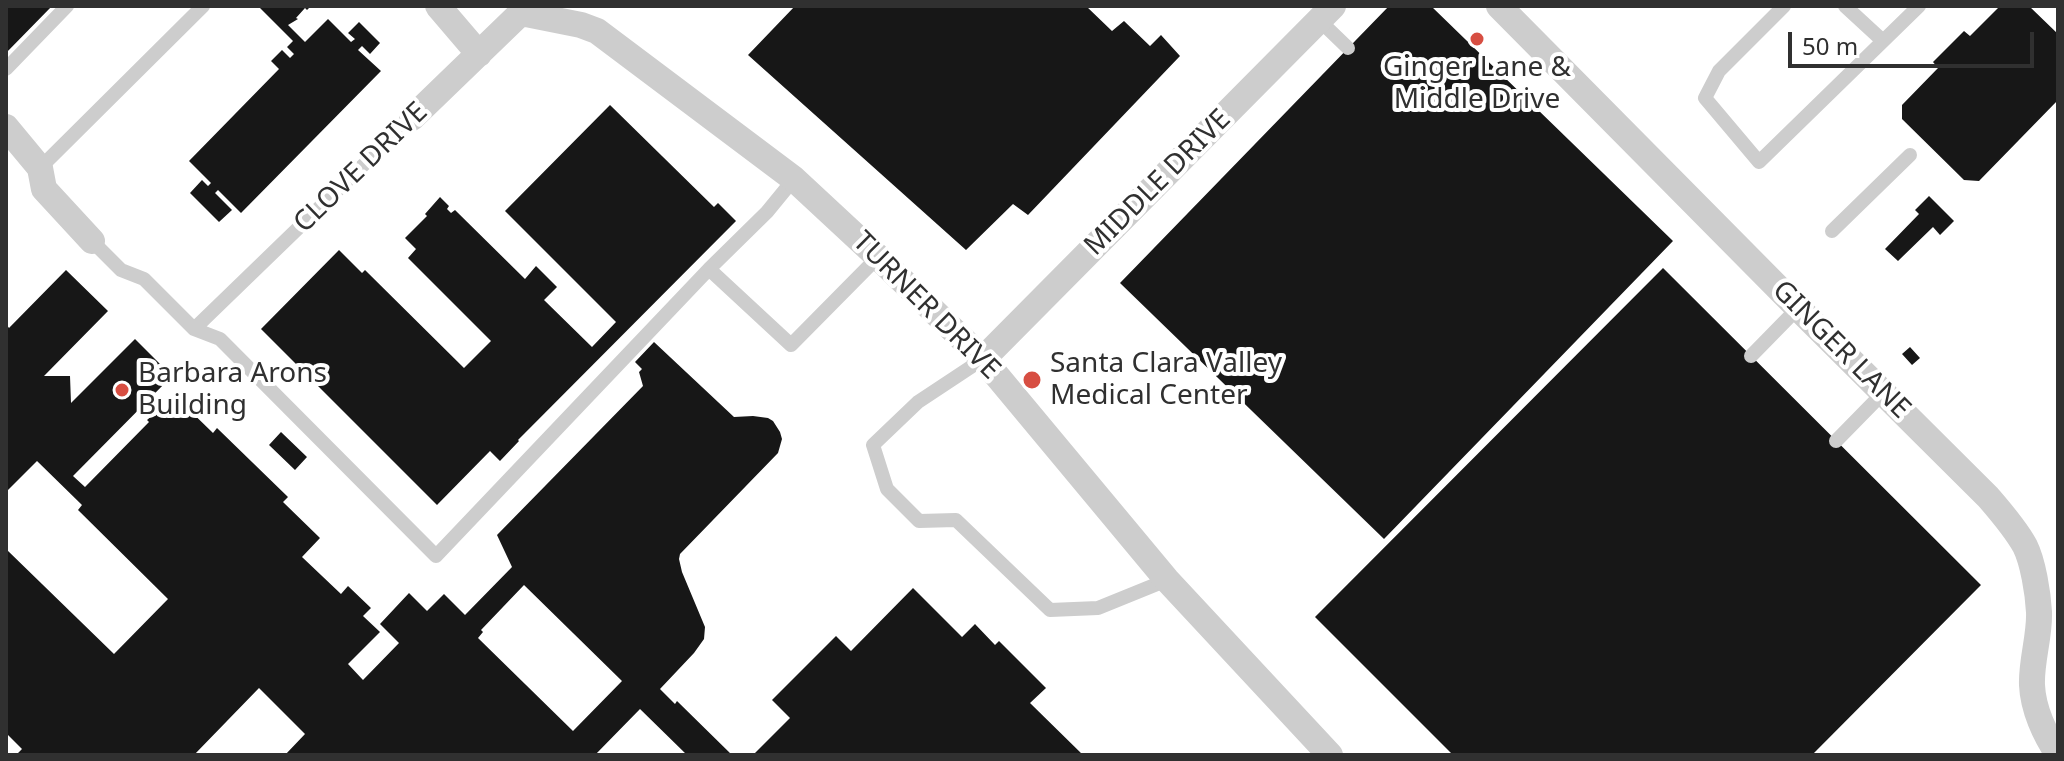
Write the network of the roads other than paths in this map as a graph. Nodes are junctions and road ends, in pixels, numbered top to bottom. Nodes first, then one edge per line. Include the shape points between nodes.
1 (67, 6) edge
2 (203, 6) edge
3 (438, 6) edge
4 (1499, 6) edge
5 (1784, 6) edge
6 (1845, 6) edge
7 (1919, 6) edge
8 (524, 9) edge
9 (1326, 13) edge
10 (1883, 41) junction
11 (1348, 48) dead end
12 (479, 54) junction
13 (6, 69) edge
14 (412, 118) joint
15 (6, 127) edge
16 (1910, 155) dead end
17 (40, 168) junction
18 (794, 179) junction
19 (1832, 231) dead end
20 (92, 241) joint
21 (878, 257) junction
22 (709, 269) junction
23 (1798, 308) junction
24 (194, 329) junction
25 (1751, 356) dead end
26 (983, 359) junction
27 (1883, 393) junction
28 (1836, 441) dead end
29 (1167, 580) junction
30 (2058, 754) edge
31 (1330, 755) edge

1 - 13 lane
2 - 17 lane
3 - 12 street
4 - 23 street, GINGER LANE
5 - 10 lane via 1719,71 1705,98 1759,162
6 - 10 lane
7 - 10 lane
8 - 12 street, CLOVE DRIVE
8 - 18 street, TURNER DRIVE via 597,31
9 - 11 lane
9 - 26 street, MIDDLE DRIVE
12 - 14 street, CLOVE DRIVE
14 - 24 lane, CLOVE DRIVE
15 - 17 street
16 - 19 lane
17 - 20 street via 44,189
18 - 21 street, TURNER DRIVE
18 - 22 lane
20 - 24 lane via 121,270 144,279
21 - 22 lane via 791,345
21 - 26 street, TURNER DRIVE
22 - 24 lane via 436,556 220,339
23 - 25 lane
23 - 27 street, GINGER LANE
26 - 29 street, TURNER DRIVE
26 - 29 lane via 918,402 873,445 887,489 919,521 956,520 1050,610 1098,608
27 - 28 lane
27 - 30 street, GINGER LANE via 1988,497 2026,548 2039,613 2032,686 2037,712
29 - 31 street, TURNER DRIVE

